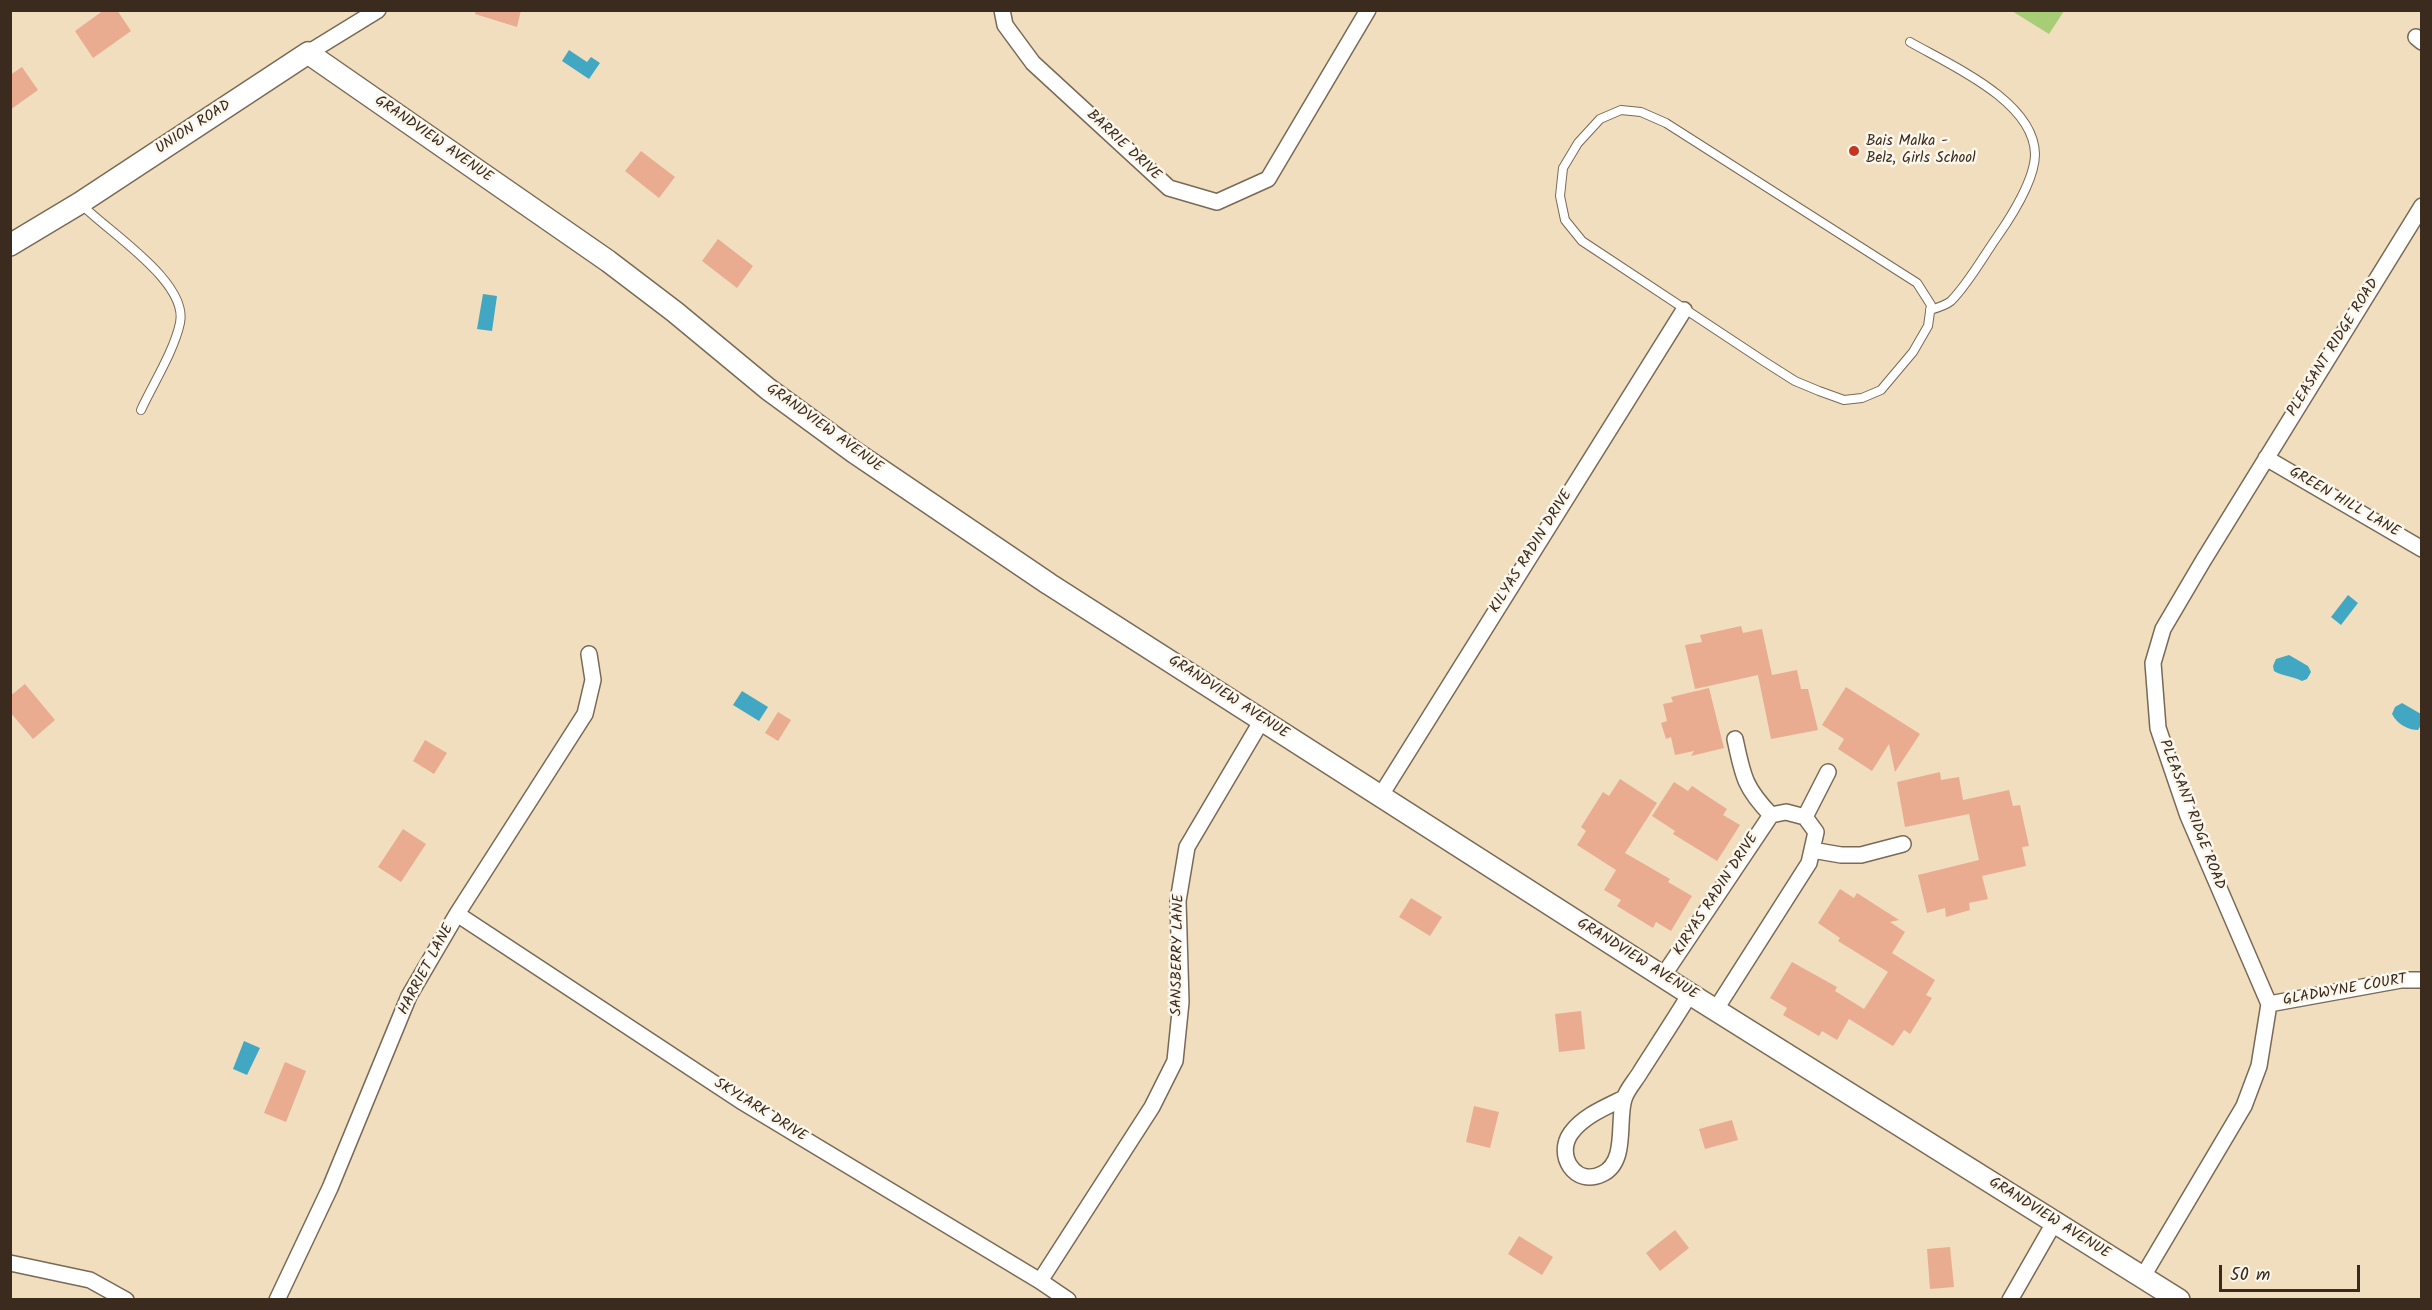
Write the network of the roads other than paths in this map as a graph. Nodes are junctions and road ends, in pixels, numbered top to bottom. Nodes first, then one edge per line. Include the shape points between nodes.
1 (378, 10) edge
2 (1002, 10) edge
3 (1368, 10) edge
4 (1910, 42) dead end
5 (308, 53) junction
6 (80, 203) junction
7 (2421, 206) edge
8 (10, 245) edge
9 (1684, 310) junction
10 (1930, 310) junction
11 (141, 410) dead end
12 (2266, 458) junction
13 (2421, 549) edge
14 (589, 654) dead end
15 (1262, 720) junction
16 (1736, 739) dead end
17 (1828, 772) dead end
18 (1381, 795) junction
19 (1771, 815) junction
20 (1805, 817) junction
21 (1903, 844) dead end
22 (1812, 850) junction
23 (457, 914) junction
24 (1664, 976) junction
25 (2421, 980) edge
26 (1690, 994) junction
27 (2269, 1004) junction
28 (1716, 1009) junction
29 (1624, 1098) junction
30 (2054, 1222) junction
31 (10, 1263) edge
32 (2142, 1278) junction
33 (1040, 1281) junction
34 (126, 1299) edge
35 (277, 1299) edge
36 (1068, 1299) edge
37 (2010, 1299) edge
38 (2179, 1299) edge

1 - 5 street, UNION ROAD
2 - 3 street, BARRIE DRIVE via 1005,25 1033,63 1169,188 1217,202 1268,179
4 - 10 lane via 2012,106 2028,125 2035,154 2032,173 2006,224 1950,302
5 - 6 street, UNION ROAD
5 - 15 street, GRANDVIEW AVENUE via 608,261 854,452 1049,584
6 - 8 street, UNION ROAD
6 - 11 lane via 162,274 178,304 181,320
7 - 12 street, PLEASANT RIDGE ROAD
9 - 10 lane via 1795,381 1844,400 1881,390 1913,352 1928,326
9 - 10 lane via 1582,241 1565,219 1560,196 1563,168 1578,143 1600,119 1621,110 1641,112 1666,123 1917,283 1931,305
9 - 18 street, KILYAS RADIN DRIVE
12 - 13 street, GREEN HILL LANE
12 - 27 street, PLEASANT RIDGE ROAD via 2163,629 2153,663 2158,728 2188,816
14 - 23 street, HARRIET LANE via 593,680 585,714
15 - 18 street, GRANDVIEW AVENUE
15 - 33 street, SANSBERRY LANE via 1187,847 1178,901 1180,1002 1175,1061 1152,1107
16 - 19 street via 1743,777 1752,795
17 - 20 street
18 - 24 street, GRANDVIEW AVENUE
19 - 20 street via 1786,812
19 - 24 street, KIRYAS RADIN DRIVE
20 - 22 street via 1816,832
21 - 22 street via 1861,855
22 - 28 street via 1809,863
23 - 33 street, SKYLARK DRIVE via 741,1101
23 - 35 street, HARRIET LANE via 410,996 330,1188
24 - 26 street, GRANDVIEW AVENUE
25 - 27 street, GLADWYNE COURT via 2401,980
26 - 28 street, GRANDVIEW AVENUE
26 - 29 street
27 - 32 street via 2259,1066 2244,1106
28 - 30 street, GRANDVIEW AVENUE
29 - 29 street via 1588,1117 1571,1133 1564,1148 1568,1166 1577,1174 1592,1178 1605,1173 1616,1159
30 - 32 street, GRANDVIEW AVENUE
30 - 37 street
31 - 34 street via 90,1280
32 - 38 street, GRANDVIEW AVENUE
33 - 36 street, SKYLARK DRIVE

